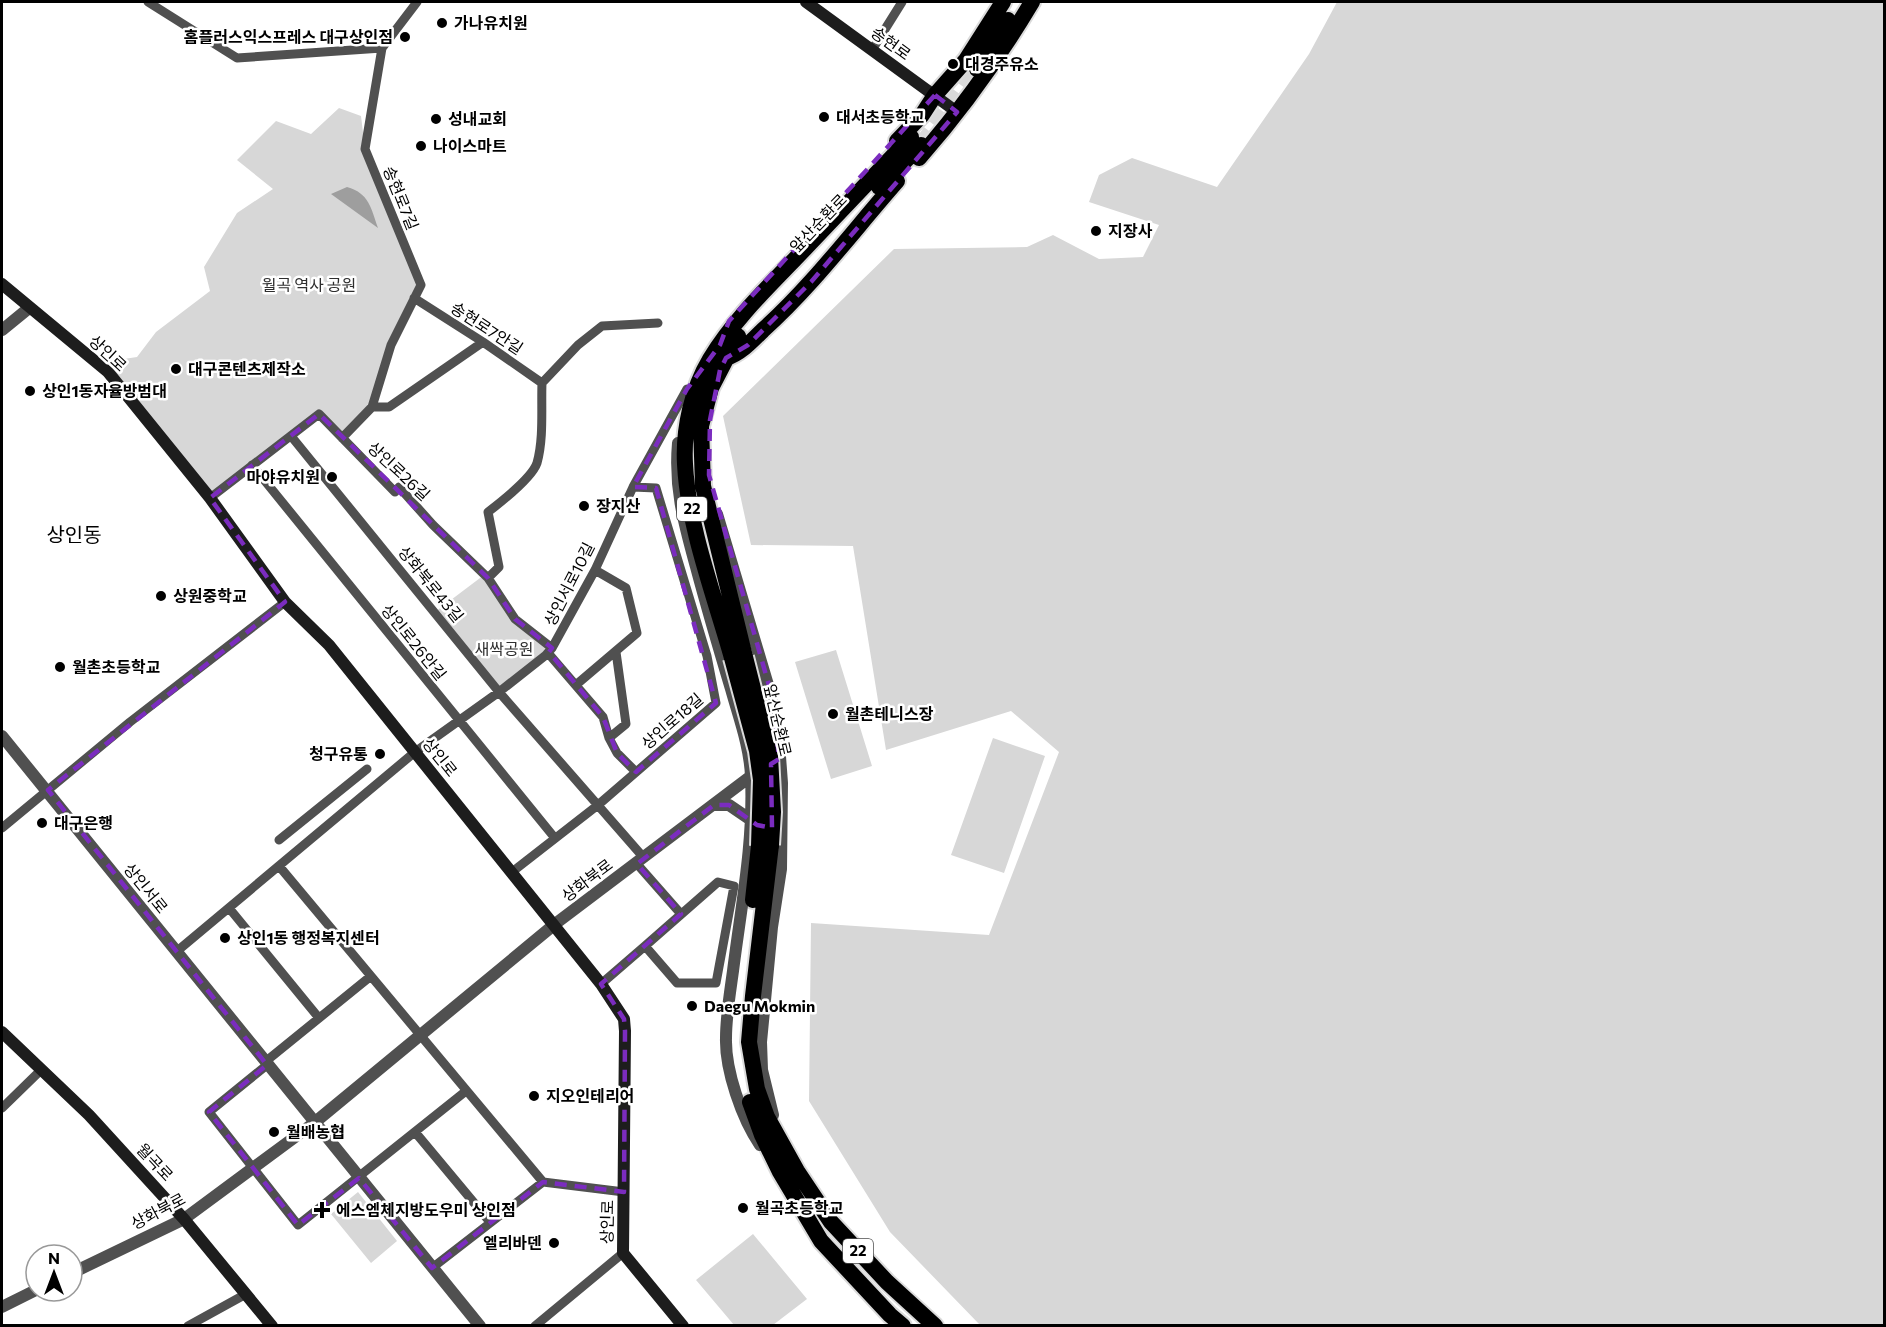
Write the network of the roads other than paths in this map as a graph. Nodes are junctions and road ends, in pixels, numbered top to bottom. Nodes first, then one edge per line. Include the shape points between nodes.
1 (148, 2) edge
2 (417, 2) edge
3 (806, 2) edge
4 (902, 2) edge
5 (1003, 2) edge
6 (1010, 2) edge
7 (1020, 2) edge
8 (1032, 2) edge
9 (382, 48) junction
10 (872, 50) junction
11 (935, 95) junction
12 (957, 112) junction
13 (916, 141) tunnel mouth
14 (2, 284) edge
15 (414, 298) junction
16 (28, 308) junction
17 (658, 322) dead end
18 (2, 330) edge
19 (483, 342) junction
20 (719, 358) junction
21 (542, 383) junction
22 (687, 389) junction
23 (372, 407) junction
24 (291, 436) junction
25 (342, 438) junction
26 (252, 465) junction
27 (633, 487) junction
28 (210, 498) junction
29 (595, 570) junction
30 (488, 578) junction
31 (285, 602) junction
32 (550, 651) junction
33 (615, 652) junction
34 (577, 684) junction
35 (499, 692) junction
36 (458, 720) junction
37 (2, 736) edge
38 (609, 738) junction
39 (415, 752) junction
40 (779, 759) junction
41 (367, 769) dead end
42 (636, 772) junction
43 (751, 776) junction
44 (48, 790) junction
45 (598, 805) junction
46 (714, 805) junction
47 (751, 825) junction
48 (2, 828) edge
49 (554, 837) junction
50 (279, 840) dead end
51 (770, 843) junction
52 (640, 861) junction
53 (279, 866) junction
54 (512, 872) junction
55 (230, 908) junction
56 (681, 914) junction
57 (555, 924) junction
58 (645, 946) junction
59 (176, 952) junction
60 (371, 976) junction
61 (601, 984) junction
62 (319, 1018) junction
63 (2, 1032) edge
64 (420, 1036) junction
65 (266, 1063) junction
66 (41, 1070) junction
67 (466, 1091) junction
68 (2, 1108) edge
69 (314, 1123) junction
70 (415, 1132) junction
71 (254, 1167) junction
72 (787, 1168) junction
73 (359, 1178) junction
74 (543, 1182) junction
75 (624, 1192) junction
76 (184, 1219) junction
77 (490, 1222) junction
78 (623, 1253) junction
79 (84, 1267) edge
80 (432, 1268) junction
81 (246, 1294) junction
82 (24, 1296) edge
83 (2, 1307) edge
84 (197, 1323) edge
85 (188, 1326) edge
86 (272, 1326) edge
87 (480, 1326) edge
88 (535, 1326) edge
89 (683, 1326) edge
90 (903, 1326) edge
91 (936, 1326) edge

1 - 9 street via 237,58
2 - 9 street, 송현로7길
3 - 10 main road, 송현로
4 - 10 street
5 - 11 highway via 966,60
6 - 7 highway via 973,68
8 - 12 highway
9 - 15 street, 송현로7길 via 365,149 421,285
10 - 11 main road, 송현로
11 - 12 main road, 송현로
11 - 20 highway via 922,115 729,321 722,334
12 - 20 highway via 780,315 734,356
13 - 20 highway, 앞산순환로 / 22 via 749,320
14 - 16 main road, 상인로
15 - 19 street, 송현로7안길
15 - 23 street, 송현로7길 via 391,345
16 - 18 street
16 - 28 main road, 상인로 via 108,372
17 - 21 street via 602,326
19 - 21 street, 송현로7안길
19 - 23 street via 389,407
20 - 22 street
20 - 40 street via 707,446 712,497 774,703
20 - 51 highway, 앞산순환로 / 22, bridge via 701,426 703,486 738,657 770,756
21 - 30 street via 537,465 488,512 499,567
22 - 27 street, 상인서로10길
22 - 43 street via 676,462 678,498 747,744
23 - 25 street, 송현로7길
24 - 25 street, 상인로26길 via 319,414
24 - 26 street, 상인로26길
24 - 35 street, 상화북로43길
25 - 30 street, 상인로26길 via 395,492 399,487
26 - 28 street, 상인로26길
26 - 36 street, 상인로26안길
27 - 29 street, 상인서로10길
27 - 42 street, 상인로18길 via 657,488 712,675 716,703
28 - 31 main road, 상인로
29 - 32 street, 상인서로10길
29 - 33 street via 626,588 630,602 637,633
30 - 32 street, 상인로26길 via 515,619
31 - 39 main road, 상인로 via 328,645
31 - 44 street
32 - 34 street, 상인로26길
32 - 35 street, 상인서로10길
33 - 34 street
33 - 38 street via 626,724
34 - 38 street, 상인로26길 via 603,717
35 - 36 street, 상인서로10길
35 - 45 street, 상화북로43길
36 - 39 street, 상인서로10길
36 - 49 street, 상인로26안길
37 - 44 street, 상인서로
38 - 42 street, 상인로26길 via 617,753
39 - 53 street, 상인서로10길
39 - 54 main road, 상인로
40 - 43 street, 상화북로
40 - 51 street via 782,783
41 - 50 street
42 - 45 street, 상인로18길
43 - 46 street, 상화북로
43 - 47 street
44 - 48 street
44 - 59 street, 상인서로
45 - 49 street, 상인로18길
45 - 52 street, 상화북로43길
46 - 47 street via 729,805
46 - 52 street, 상화북로
47 - 51 street via 777,831
47 - 72 street via 725,1040 745,1120
49 - 54 street, 상인로18길
51 - 72 highway, 앞산순환로 / 22 via 749,1042 757,1089
52 - 56 street, 상화북로43길
52 - 57 street, 상화북로
53 - 55 street, 상인서로10길
53 - 60 street
54 - 57 main road, 상인로
55 - 59 street, 상인서로10길
55 - 62 street
56 - 58 street
56 - 58 street via 718,882 734,886 716,983 677,983
57 - 61 main road, 상인로
57 - 64 street, 상화북로
58 - 61 street
59 - 65 street, 상인서로
60 - 62 street
60 - 64 street
61 - 75 main road, 상인로 via 624,1019
62 - 65 street
63 - 66 main road, 월곡로
64 - 67 street
64 - 69 street, 상화북로
65 - 69 street, 상인서로
65 - 71 street via 209,1112
66 - 68 street
66 - 76 main road, 월곡로 via 89,1115
67 - 70 street
67 - 74 street
69 - 71 street, 상화북로
69 - 73 street, 상인서로
70 - 73 street
70 - 77 street
71 - 73 street via 298,1225
71 - 76 street, 상화북로
72 - 90 highway, 앞산순환로 / 22 via 821,1241
72 - 91 highway, 앞산순환로 / 22 via 887,1282
73 - 80 street, 상인서로
74 - 75 street
74 - 77 street
75 - 78 main road, 상인로
76 - 79 street, 상화북로
76 - 81 main road, 월곡로
77 - 80 street
78 - 88 street
78 - 89 main road, 상인로
80 - 87 street, 상인서로
81 - 84 street
81 - 86 main road, 월곡로
82 - 83 street
84 - 85 street

